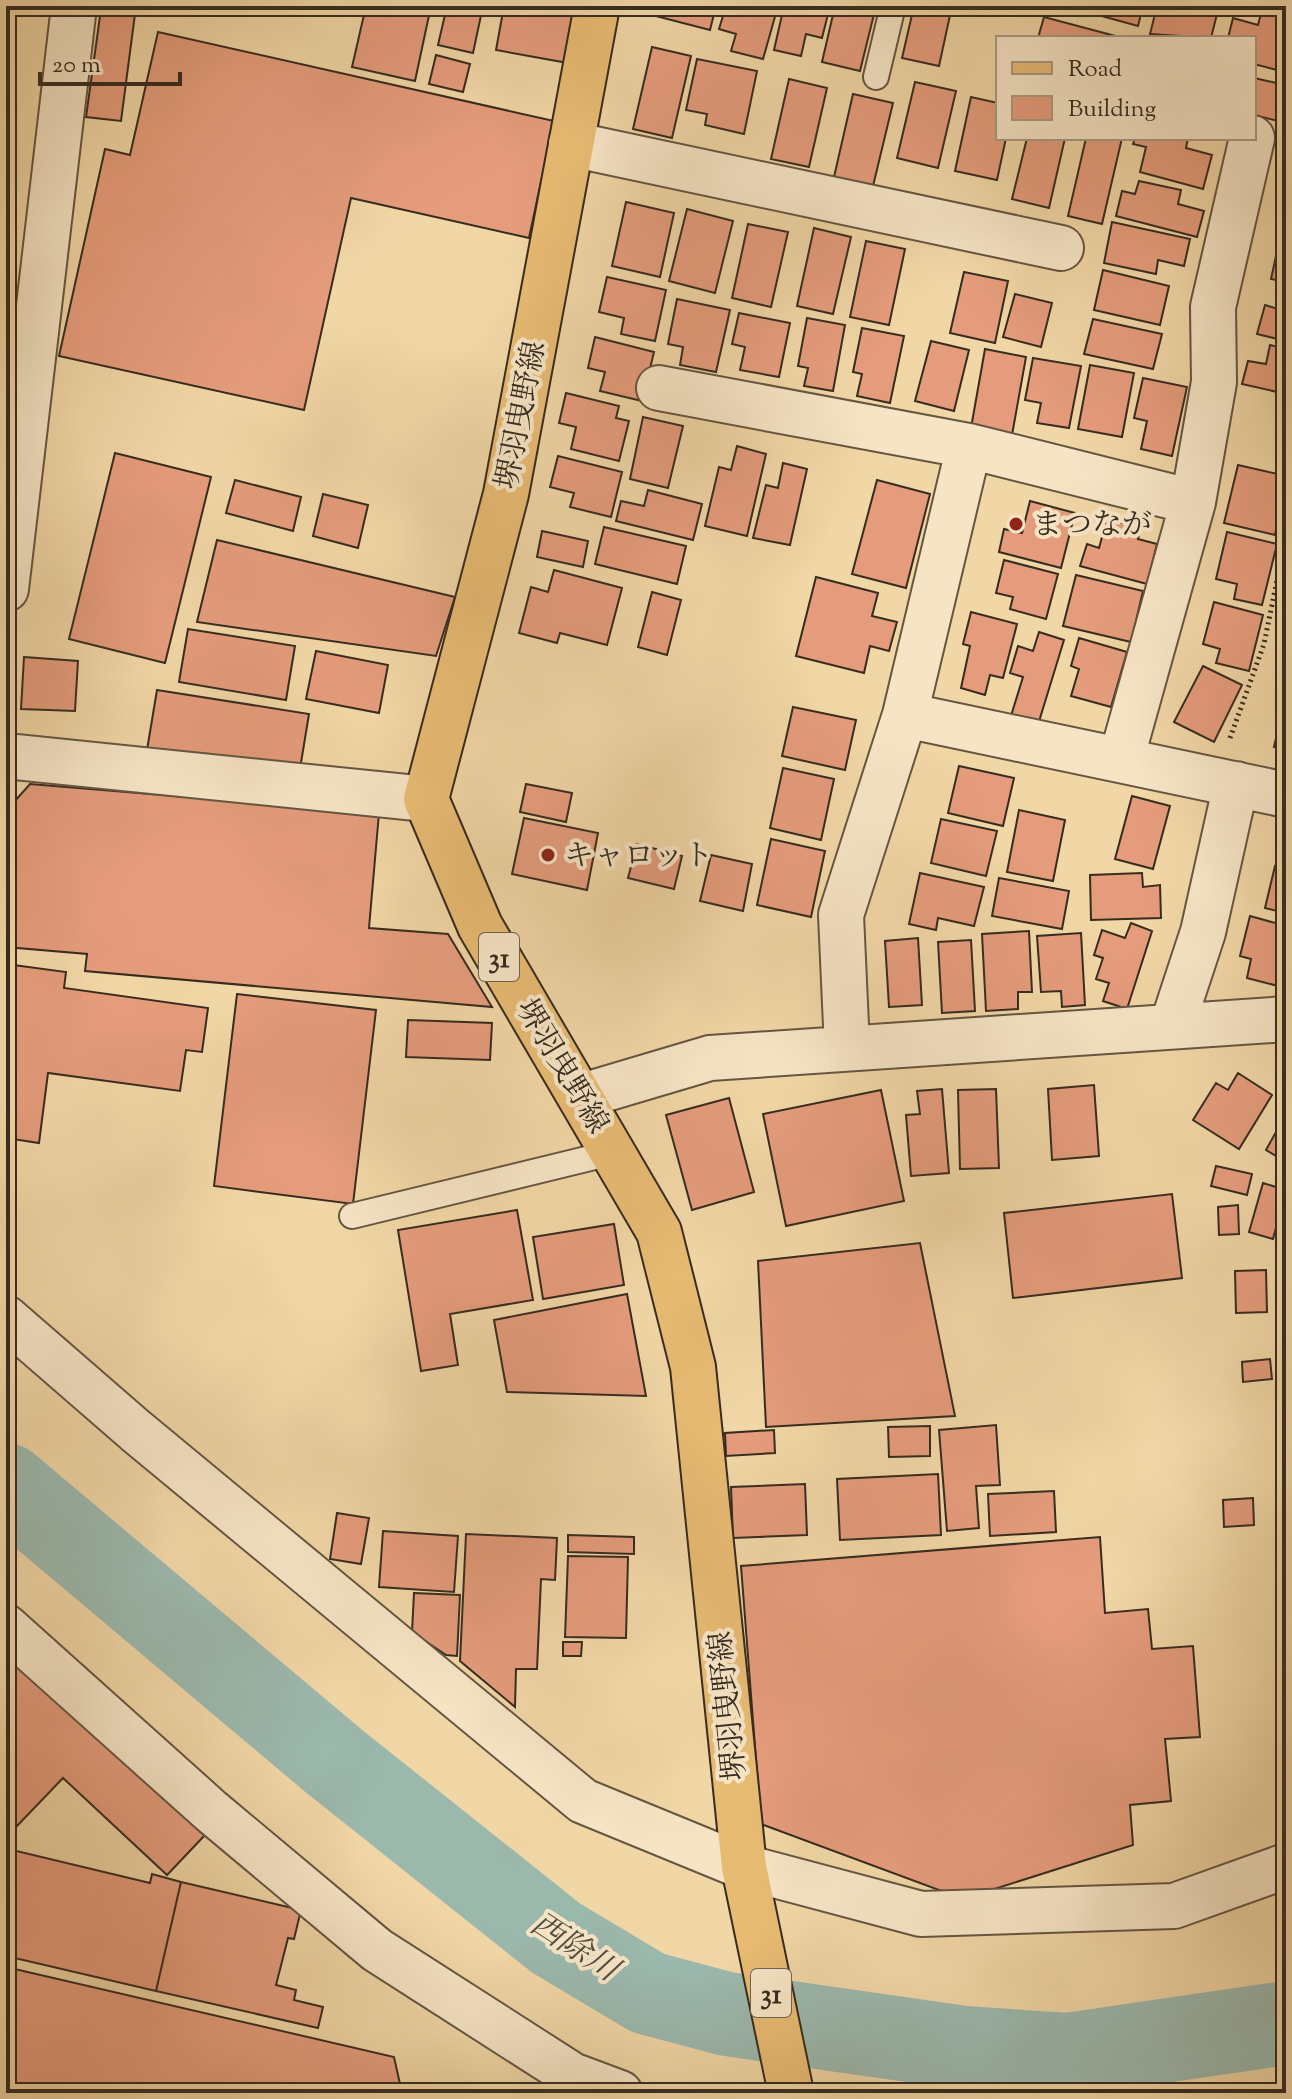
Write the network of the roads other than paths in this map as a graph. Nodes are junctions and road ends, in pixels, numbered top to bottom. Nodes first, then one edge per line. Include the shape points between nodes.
1 (74, 6) edge
2 (597, 6) edge
3 (893, 6) edge
4 (876, 77) dead end
5 (1256, 137) edge
6 (1252, 140) edge
7 (1286, 142) edge
8 (571, 144) junction
9 (1061, 248) dead end
10 (659, 388) dead end
11 (969, 446) junction
12 (1193, 502) junction
13 (6, 589) edge
14 (905, 715) junction
15 (6, 756) edge
16 (1121, 760) junction
17 (1225, 782) junction
18 (1286, 795) edge
19 (426, 799) junction
20 (1286, 1019) edge
21 (1172, 1026) junction
22 (847, 1048) junction
23 (582, 1096) junction
24 (615, 1152) junction
25 (352, 1216) dead end
26 (6, 1318) edge
27 (6, 1627) edge
28 (1286, 1866) edge
29 (747, 1880) junction
30 (620, 2093) edge
31 (791, 2093) edge

1 - 13 street
2 - 8 main road, 堺羽曳野線
3 - 4 lane
5 - 7 street
6 - 12 street via 1213,307 1214,382
8 - 9 street
8 - 19 main road, 堺羽曳野線 via 506,494
10 - 11 street
11 - 12 street
11 - 14 street
12 - 16 street
14 - 16 street
14 - 22 street via 841,915
15 - 19 street
16 - 17 street
17 - 18 street
17 - 21 street via 1203,932
19 - 23 main road, 堺羽曳野線 / 31 via 480,926
20 - 21 street
21 - 22 street
22 - 23 street via 710,1058
23 - 24 main road, 堺羽曳野線 / 31
24 - 25 lane
24 - 29 main road, 堺羽曳野線 / 31 via 659,1232 693,1367
26 - 29 street via 583,1801
27 - 30 street via 211,1811 377,1950 572,2075
28 - 29 street via 1174,1906 921,1914
29 - 31 main road, 堺羽曳野線 / 31

